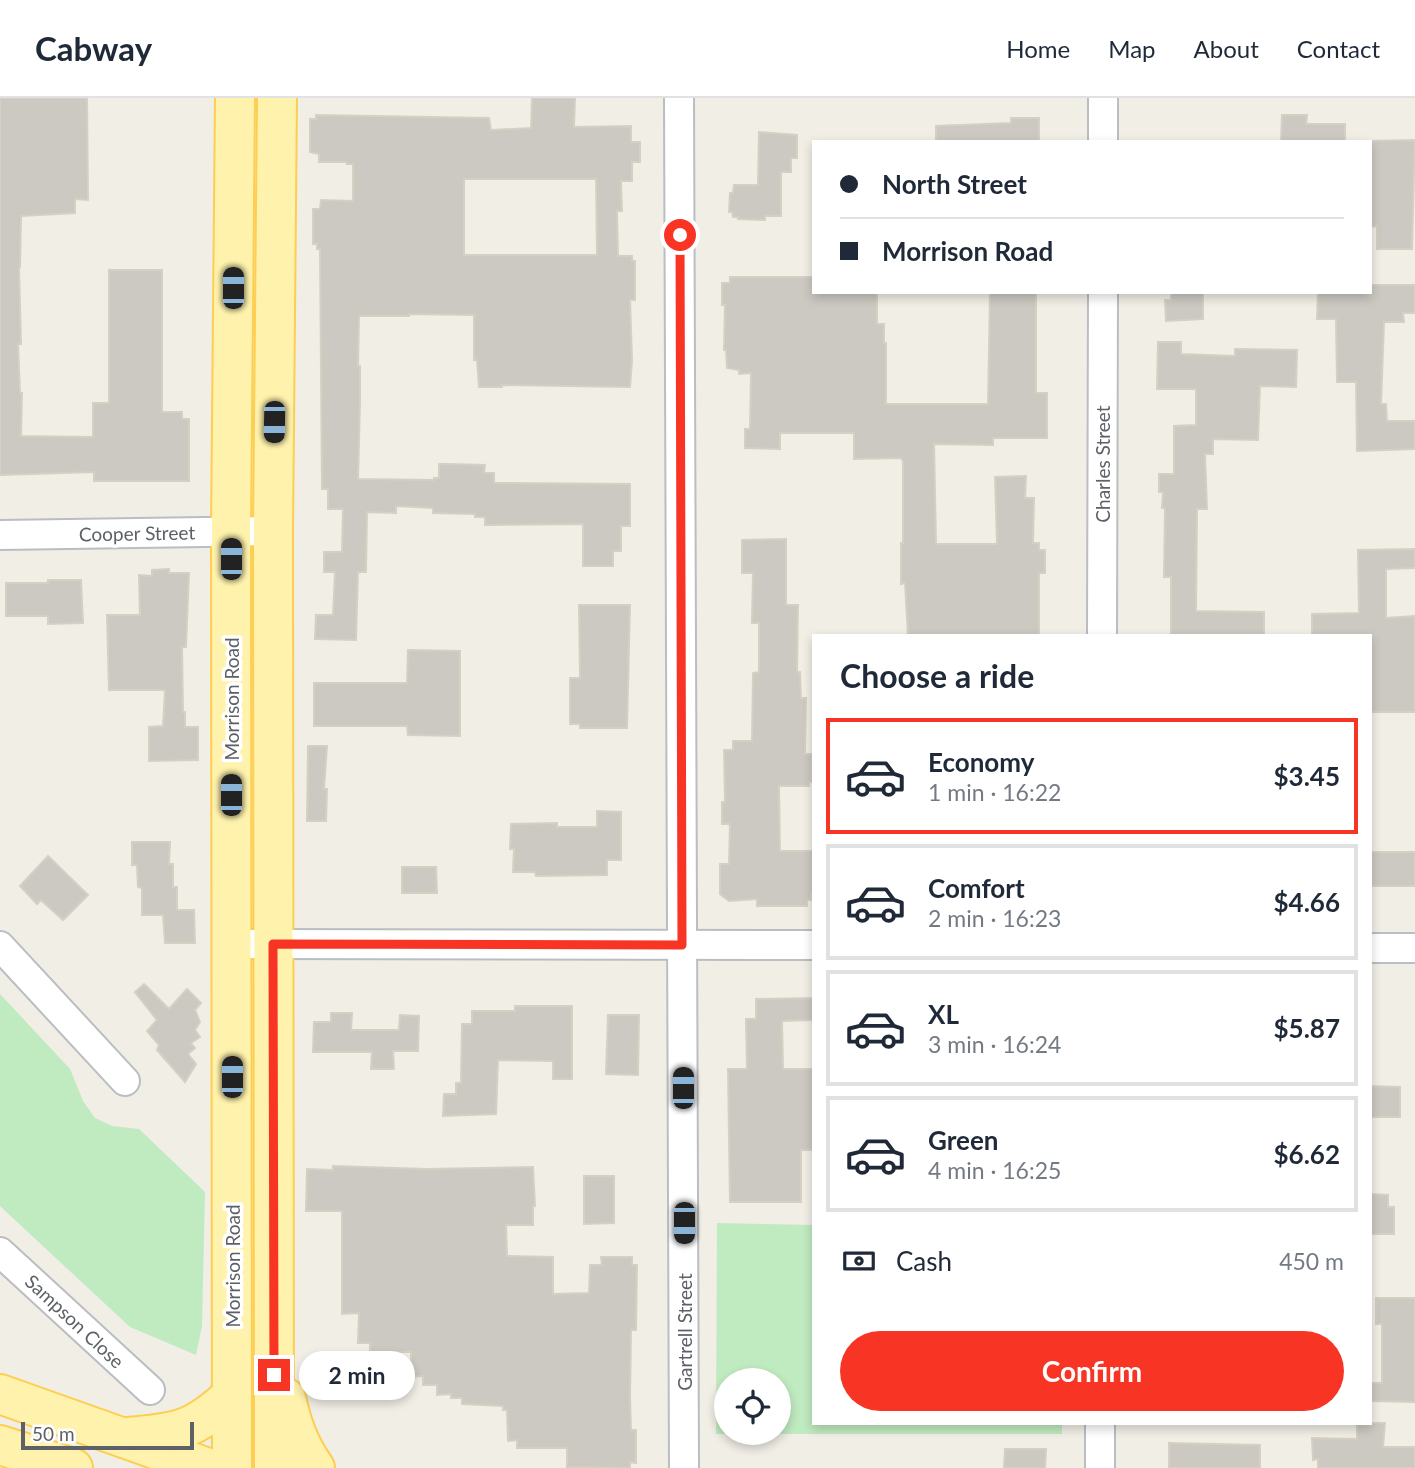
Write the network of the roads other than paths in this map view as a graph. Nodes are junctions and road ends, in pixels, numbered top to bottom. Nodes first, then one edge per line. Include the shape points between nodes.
1 (235, 98) edge
2 (277, 98) edge
3 (679, 98) edge
4 (1103, 98) edge
5 (1102, 140) edge
6 (1102, 294) edge
7 (230, 531) junction
8 (274, 531) junction
9 (0, 535) edge
10 (1102, 634) edge
11 (231, 944) junction
12 (273, 944) junction
13 (682, 945) junction
14 (812, 945) edge
15 (0, 946) edge
16 (1372, 948) edge
17 (1415, 948) edge
18 (125, 1081) dead end
19 (0, 1252) edge
20 (274, 1352) junction
21 (150, 1391) dead end
22 (0, 1394) edge
23 (232, 1395) junction
24 (1100, 1425) edge
25 (122, 1437) junction
26 (0, 1445) edge
27 (73, 1468) edge
28 (208, 1468) edge
29 (232, 1468) edge
30 (274, 1468) edge
31 (314, 1468) edge
32 (684, 1468) edge
33 (1100, 1468) edge

1 - 7 main road, Morrison Road
2 - 8 main road
3 - 13 street, Gartrell Street
4 - 5 street
6 - 10 street, Charles Street
7 - 8 street, Cooper Street
7 - 9 street, Cooper Street
7 - 11 main road, Morrison Road
8 - 12 main road
11 - 12 street
11 - 23 main road, Morrison Road
12 - 13 street
12 - 20 main road
13 - 14 street
13 - 32 street, Gartrell Street
15 - 18 street
16 - 17 street
19 - 21 street, Sampson Close
20 - 30 main road
20 - 31 main road via 292,1426
22 - 25 main road
23 - 25 main road via 209,1417 183,1429
23 - 29 main road, Morrison Road
24 - 33 street
25 - 28 main road
26 - 27 main road

